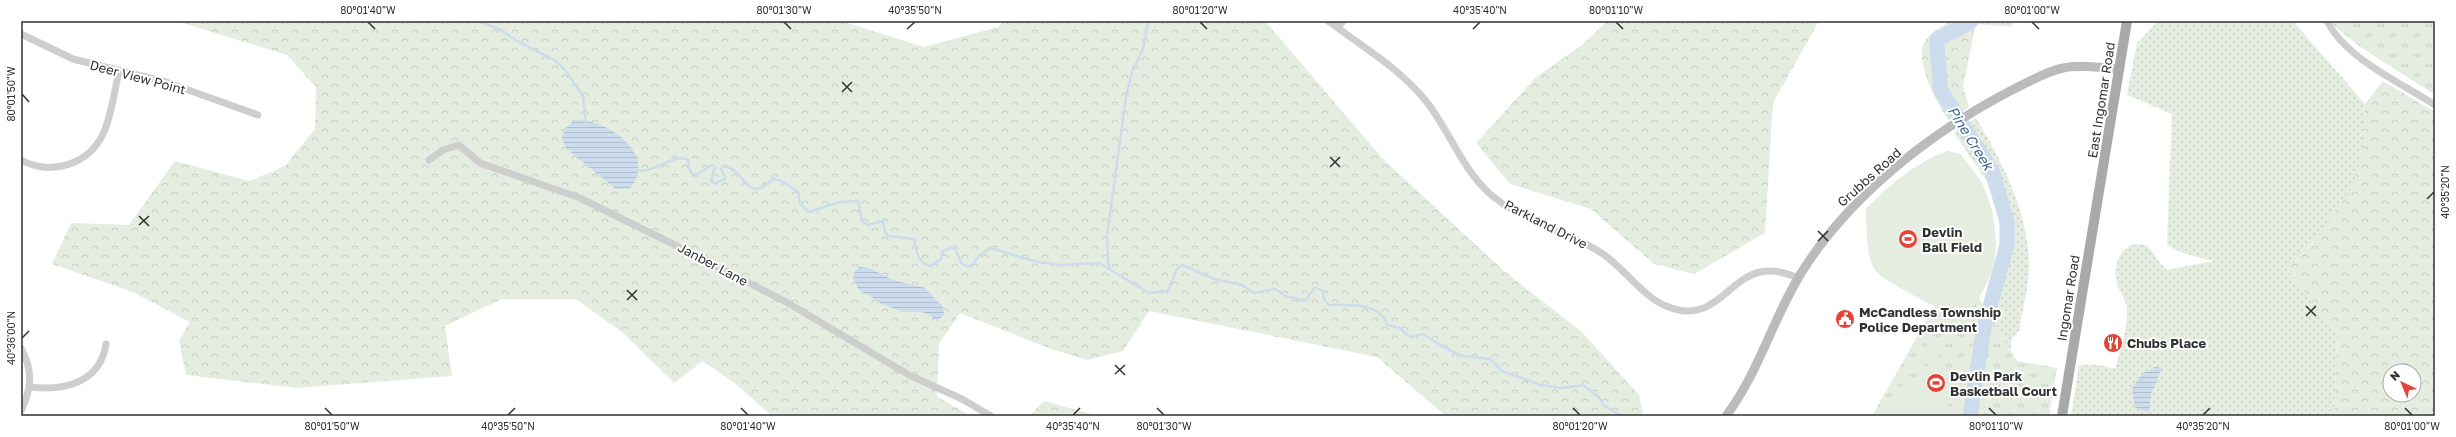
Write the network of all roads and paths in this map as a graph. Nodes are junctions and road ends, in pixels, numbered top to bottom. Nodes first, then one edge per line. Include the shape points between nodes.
1 (1328, 21) edge
2 (1343, 21) edge
3 (2127, 21) edge
4 (2327, 21) edge
5 (1338, 28) junction
6 (21, 34) edge
7 (2120, 69) junction
8 (119, 71) junction
9 (2435, 105) edge
10 (258, 115) dead end
11 (21, 160) edge
12 (429, 160) dead end
13 (2100, 184) joint
14 (1798, 278) junction
15 (106, 344) dead end
16 (21, 348) edge
17 (30, 387) junction
18 (21, 411) edge
19 (990, 416) edge
20 (1726, 416) edge
21 (2062, 416) edge

1 - 5 street, Parkland Drive
2 - 5 street
3 - 7 main road, East Ingomar Road
4 - 9 street via 2335,35 2359,58
5 - 14 street, Parkland Drive via 1397,71 1414,88 1431,108 1476,178 1490,194 1515,210 1596,249 1658,302 1682,310 1702,308 1718,301 1755,273 1773,271
6 - 8 street, Deer View Point via 65,56
7 - 13 main road, East Ingomar Road
7 - 14 street, Grubbs Road via 2083,66 2058,69 2023,85 1952,126 1915,152 1860,200 1825,240
8 - 10 street, Deer View Point via 166,82
8 - 11 street via 105,129 88,154 73,164 54,168 32,166
12 - 19 street, Janber Lane via 443,150 459,145 480,163 580,198 788,303 909,375 962,399
13 - 21 main road, Ingomar Road
14 - 20 street, Grubbs Road via 1744,387
15 - 17 street via 98,367 81,381 56,389
16 - 17 street via 29,367
17 - 18 street

